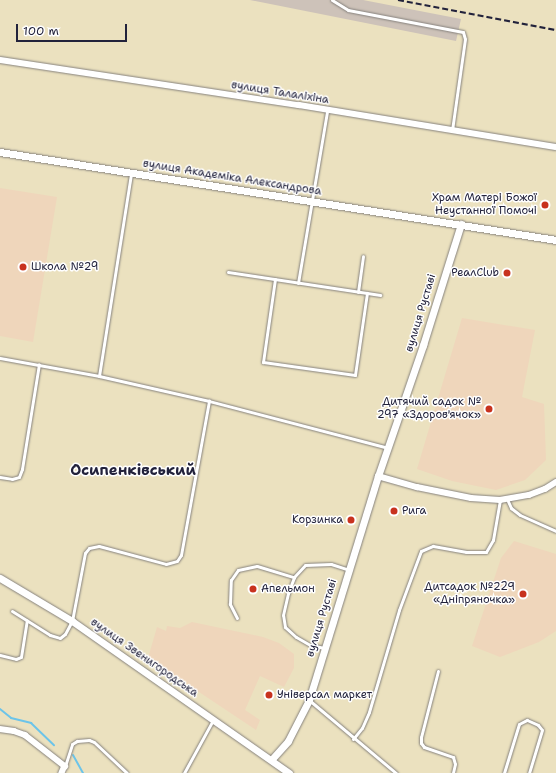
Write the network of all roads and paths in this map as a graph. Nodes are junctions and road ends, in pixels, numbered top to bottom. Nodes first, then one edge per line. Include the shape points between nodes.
1 (332, 0) edge
2 (0, 60) edge
3 (327, 111) junction
4 (452, 130) junction
5 (556, 147) edge
6 (0, 152) edge
7 (131, 173) junction
8 (311, 201) junction
9 (461, 224) junction
10 (556, 240) edge
11 (363, 256) dead end
12 (228, 272) dead end
13 (275, 279) junction
14 (298, 283) junction
15 (358, 292) junction
16 (367, 293) junction
17 (380, 295) dead end
18 (0, 358) edge
19 (39, 364) junction
20 (99, 376) junction
21 (209, 401) junction
22 (388, 448) junction
23 (378, 476) junction
24 (0, 477) edge
25 (556, 482) edge
26 (504, 500) junction
27 (556, 531) edge
28 (349, 570) junction
29 (294, 577) junction
30 (0, 578) edge
31 (12, 611) dead end
32 (237, 618) dead end
33 (28, 620) junction
34 (72, 621) junction
35 (324, 648) junction
36 (0, 655) edge
37 (438, 670) dead end
38 (309, 700) junction
39 (213, 720) junction
40 (0, 729) edge
41 (353, 739) junction
42 (272, 760) junction
43 (65, 766) junction
44 (62, 773) edge
45 (127, 773) edge
46 (184, 773) edge
47 (289, 773) edge
48 (396, 773) edge
49 (453, 773) edge
50 (504, 773) edge
51 (529, 773) edge

1 - 4 lane via 348,10 463,32 465,39
2 - 3 street, вулиця Талаліхіна
3 - 4 street, вулиця Талаліхіна
3 - 8 lane
4 - 5 street, вулиця Талаліхіна
6 - 7 street, вулиця Академіка Александрова
7 - 8 street, вулиця Академіка Александрова
7 - 20 lane
8 - 9 street, вулиця Академіка Александрова
8 - 14 lane
9 - 10 street, вулиця Академіка Александрова
9 - 22 street, вулиця Руставі
11 - 15 lane
12 - 13 lane
13 - 14 lane
13 - 16 lane via 263,362 356,375
14 - 15 lane
15 - 16 lane
16 - 17 lane
18 - 19 lane
19 - 20 lane
19 - 24 lane via 22,470 19,477
20 - 21 lane
21 - 22 lane
21 - 34 lane via 181,555 177,561 166,564 98,546 89,548 85,553
22 - 23 street, вулиця Руставі
23 - 26 street via 471,498
23 - 28 street, вулиця Руставі
25 - 26 street via 538,492
26 - 27 lane via 520,515
26 - 41 lane via 493,540 486,552 466,552 433,546 421,551 399,610 369,712 362,728
28 - 29 lane via 331,564 305,565
28 - 35 street, вулиця Руставі
29 - 32 lane via 257,566 238,570 231,580 230,604
29 - 35 lane via 284,615 285,627 310,645
30 - 34 street, вулиця Звенигородська
31 - 33 lane
33 - 34 lane via 57,638 62,637
33 - 36 lane via 21,657 16,659
34 - 39 street, вулиця Звенигородська
35 - 38 street, вулиця Руставі
37 - 49 lane via 421,743 424,747 453,758
38 - 41 lane
38 - 42 street, вулиця Руставі via 288,741
39 - 42 street, вулиця Звенигородська
39 - 46 lane
40 - 43 street via 25,735
41 - 48 lane
42 - 47 street, вулиця Звенигородська
43 - 44 street
43 - 45 lane via 72,744 89,740
50 - 51 lane via 519,724 527,720 542,730

